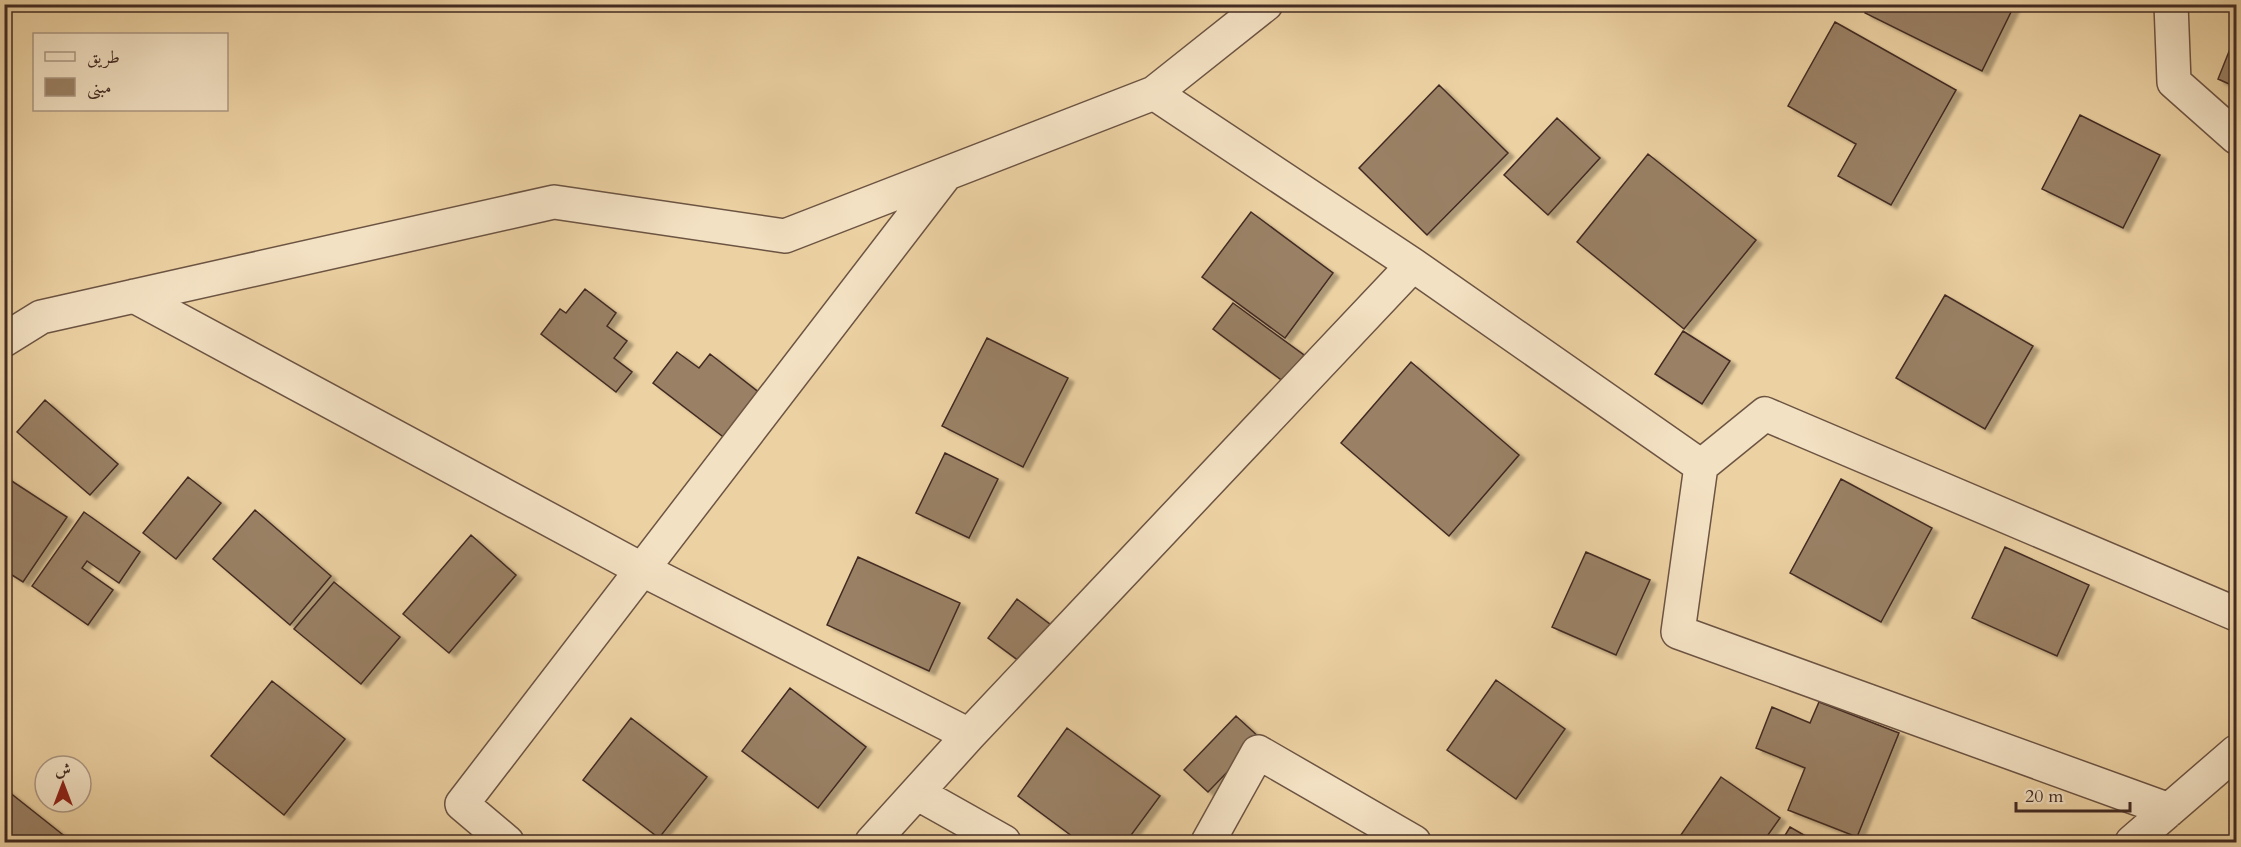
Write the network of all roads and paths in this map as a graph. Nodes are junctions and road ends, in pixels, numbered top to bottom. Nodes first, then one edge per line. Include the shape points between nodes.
1 (1266, 4) edge
2 (2171, 4) edge
3 (1154, 93) junction
4 (2236, 136) edge
5 (946, 174) junction
6 (1413, 265) junction
7 (134, 296) junction
8 (4, 340) edge
9 (1701, 466) junction
10 (641, 569) junction
11 (2236, 614) edge
12 (969, 735) junction
13 (2236, 752) edge
14 (917, 793) junction
15 (2169, 810) junction
16 (507, 843) edge
17 (872, 843) edge
18 (1004, 843) edge
19 (1208, 843) edge
20 (1414, 843) edge
21 (2132, 843) edge

1 - 3 street
2 - 4 street via 2174,82
3 - 5 street
3 - 6 street
5 - 7 street via 785,236 554,202
5 - 10 street
6 - 9 street
6 - 12 street
7 - 8 street via 42,317
7 - 10 street
9 - 11 street via 1765,414
9 - 15 street via 1678,632
10 - 12 street
10 - 16 street via 462,804
12 - 14 street
13 - 15 street
14 - 17 street
14 - 18 street
15 - 21 street
19 - 20 street via 1258,752

